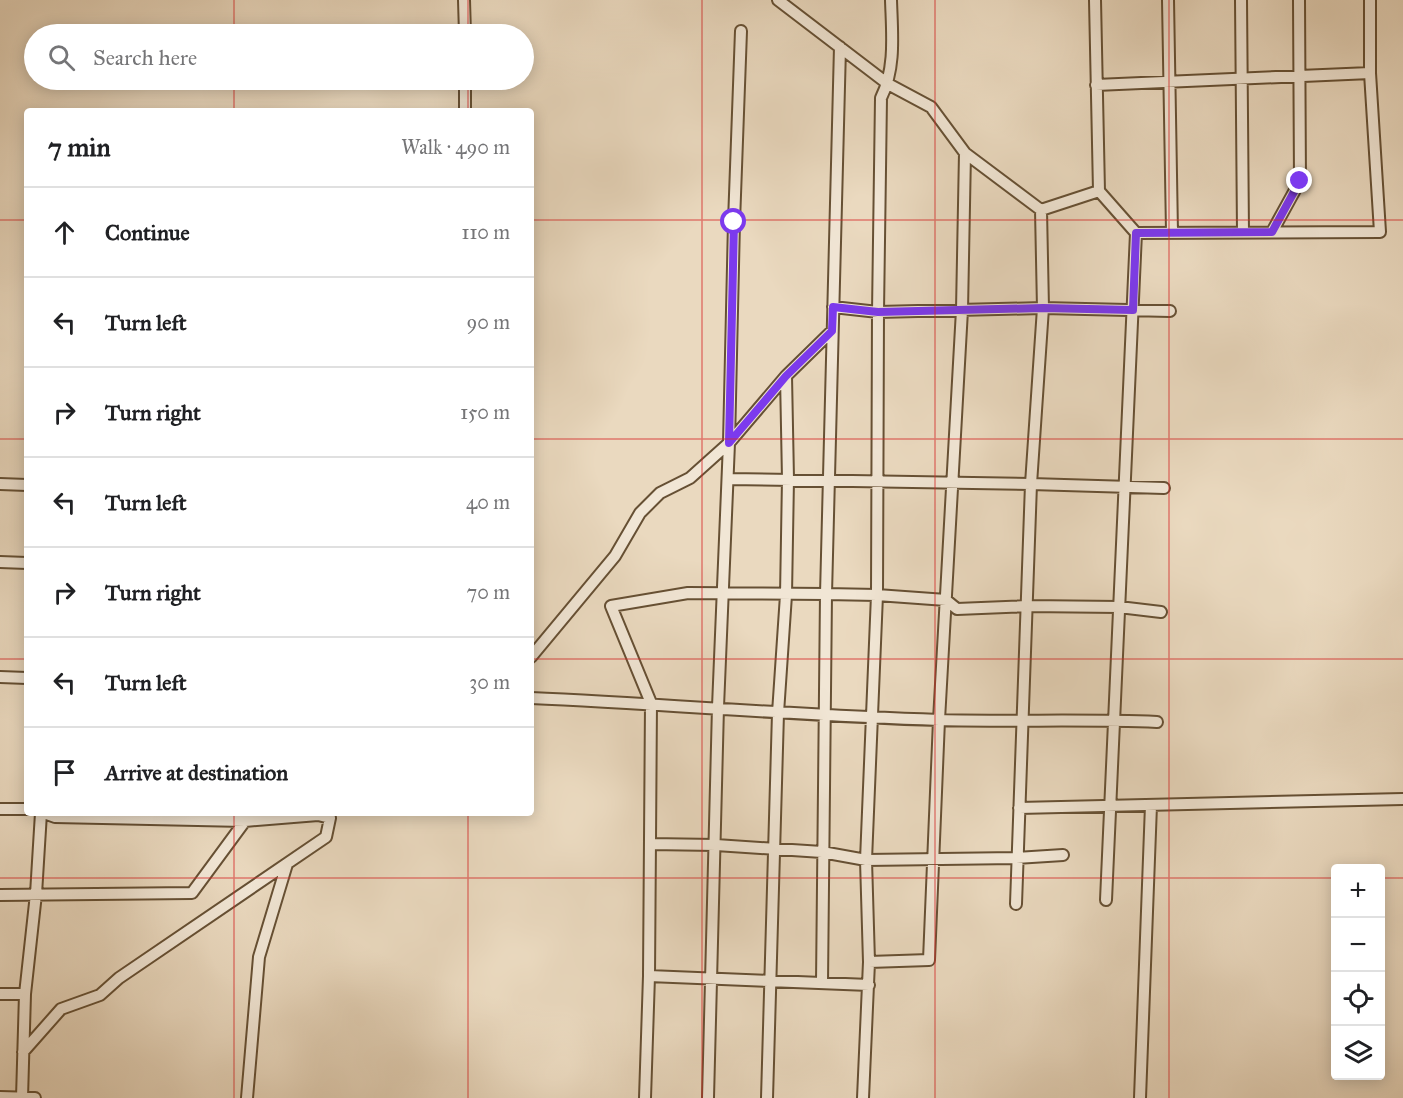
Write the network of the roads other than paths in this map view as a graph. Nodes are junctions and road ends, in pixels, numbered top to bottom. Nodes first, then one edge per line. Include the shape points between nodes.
1 (464, 0) edge
2 (778, 0) edge
3 (891, 0) edge
4 (1095, 0) edge
5 (1168, 0) edge
6 (1241, 0) edge
7 (1299, 0) edge
8 (1370, 0) edge
9 (465, 24) edge
10 (741, 31) dead end
11 (840, 47) junction
12 (1370, 73) junction
13 (1298, 76) junction
14 (1242, 79) junction
15 (1169, 82) junction
16 (888, 84) junction
17 (1096, 85) junction
18 (465, 90) edge
19 (465, 108) edge
20 (965, 153) junction
21 (1099, 191) junction
22 (1041, 210) junction
23 (1172, 232) junction
24 (1243, 232) junction
25 (1272, 232) junction
26 (1136, 233) junction
27 (833, 307) junction
28 (1043, 308) junction
29 (962, 310) junction
30 (1133, 310) junction
31 (1170, 311) dead end
32 (878, 312) junction
33 (832, 331) junction
34 (786, 376) junction
35 (729, 443) junction
36 (728, 479) junction
37 (788, 479) junction
38 (829, 481) junction
39 (878, 482) junction
40 (952, 483) junction
41 (0, 484) edge
42 (1031, 484) junction
43 (24, 485) edge
44 (1125, 487) junction
45 (1164, 488) dead end
46 (0, 562) edge
47 (24, 563) edge
48 (722, 594) junction
49 (826, 594) junction
50 (786, 595) junction
51 (877, 595) junction
52 (946, 600) junction
53 (1027, 606) junction
54 (1119, 607) junction
55 (1161, 612) dead end
56 (534, 653) edge
57 (0, 677) edge
58 (24, 678) edge
59 (534, 698) edge
60 (651, 703) junction
61 (718, 707) junction
62 (778, 713) junction
63 (825, 715) junction
64 (873, 717) junction
65 (939, 720) junction
66 (1114, 720) junction
67 (1024, 721) junction
68 (1157, 722) dead end
69 (1403, 799) edge
70 (1151, 805) junction
71 (1110, 806) junction
72 (1019, 808) junction
73 (0, 809) edge
74 (24, 809) edge
75 (50, 816) edge
76 (106, 816) edge
77 (306, 816) edge
78 (322, 816) edge
79 (245, 821) junction
80 (650, 844) junction
81 (716, 845) junction
82 (773, 850) junction
83 (822, 852) junction
84 (1063, 855) dead end
85 (1016, 858) junction
86 (933, 859) junction
87 (866, 860) junction
88 (287, 864) junction
89 (36, 894) junction
90 (0, 895) edge
91 (1106, 900) dead end
92 (1016, 904) dead end
93 (869, 962) junction
94 (649, 976) junction
95 (711, 979) junction
96 (771, 981) junction
97 (822, 983) junction
98 (868, 985) junction
99 (0, 994) edge
100 (25, 994) junction
101 (23, 1052) junction
102 (0, 1097) edge
103 (22, 1098) edge
104 (35, 1098) edge
105 (247, 1098) edge
106 (645, 1098) edge
107 (708, 1098) edge
108 (767, 1098) edge
109 (864, 1098) edge
110 (1140, 1098) edge

1 - 9 street
2 - 11 street
3 - 16 street via 892,58
4 - 17 street
5 - 15 street
6 - 14 street
7 - 13 street
8 - 12 street
10 - 35 street
11 - 16 street
11 - 27 street
12 - 13 street
12 - 25 street via 1380,232
13 - 14 street
13 - 25 street via 1300,181
14 - 15 street
14 - 24 street
15 - 17 street
15 - 23 street
16 - 20 street via 931,107
16 - 32 street via 881,98
17 - 21 street
18 - 19 street
20 - 22 street
20 - 29 street
21 - 22 street
21 - 26 street
22 - 28 street
23 - 24 street
23 - 26 street
24 - 25 street
26 - 30 street
27 - 32 street
27 - 33 street
28 - 29 street
28 - 30 street
28 - 42 street
29 - 32 street
29 - 40 street
30 - 31 street
30 - 44 street
32 - 39 street
33 - 34 street
33 - 38 street
34 - 35 street
34 - 37 street
35 - 36 street
35 - 56 street via 690,478 660,493 640,513 615,556
36 - 37 street
36 - 48 street
37 - 38 street
37 - 50 street
38 - 39 street
38 - 49 street
39 - 40 street
39 - 51 street
40 - 42 street
40 - 52 street
41 - 43 street
42 - 44 street
42 - 53 street
44 - 45 street
44 - 54 street
46 - 47 street
48 - 50 street
48 - 60 street via 688,593 611,606
48 - 61 street
49 - 50 street
49 - 51 street
49 - 63 street
50 - 62 street
51 - 52 street
51 - 64 street
52 - 53 street via 957,609
52 - 65 street
53 - 54 street
53 - 67 street
54 - 55 street
54 - 66 street
57 - 58 street
59 - 60 street
60 - 61 street
60 - 80 street
61 - 62 street
61 - 81 street
62 - 63 street
62 - 82 street
63 - 64 street
63 - 83 street
64 - 65 street
64 - 87 street
65 - 67 street
65 - 86 street
66 - 67 street
66 - 68 street
66 - 71 street
67 - 72 street
69 - 70 street
70 - 71 street
70 - 110 street
71 - 72 street
71 - 91 street
72 - 85 street
73 - 74 street
75 - 89 street
76 - 79 street
77 - 79 street
78 - 88 street via 330,818 326,837
79 - 89 street via 192,893
80 - 81 street
80 - 94 street
81 - 82 street
81 - 95 street
82 - 83 street
82 - 96 street
83 - 87 street
83 - 97 street
84 - 85 street
85 - 86 street
85 - 92 street
86 - 87 street
86 - 93 street via 929,960
87 - 93 street
88 - 101 street via 119,978 100,995 61,1009
88 - 105 street via 259,957
89 - 90 street
89 - 100 street
93 - 98 street
94 - 95 street
94 - 106 street
95 - 96 street
95 - 107 street
96 - 97 street
96 - 108 street
97 - 98 street
98 - 109 street
99 - 100 street
100 - 101 street
101 - 103 street
102 - 103 street
103 - 104 street

